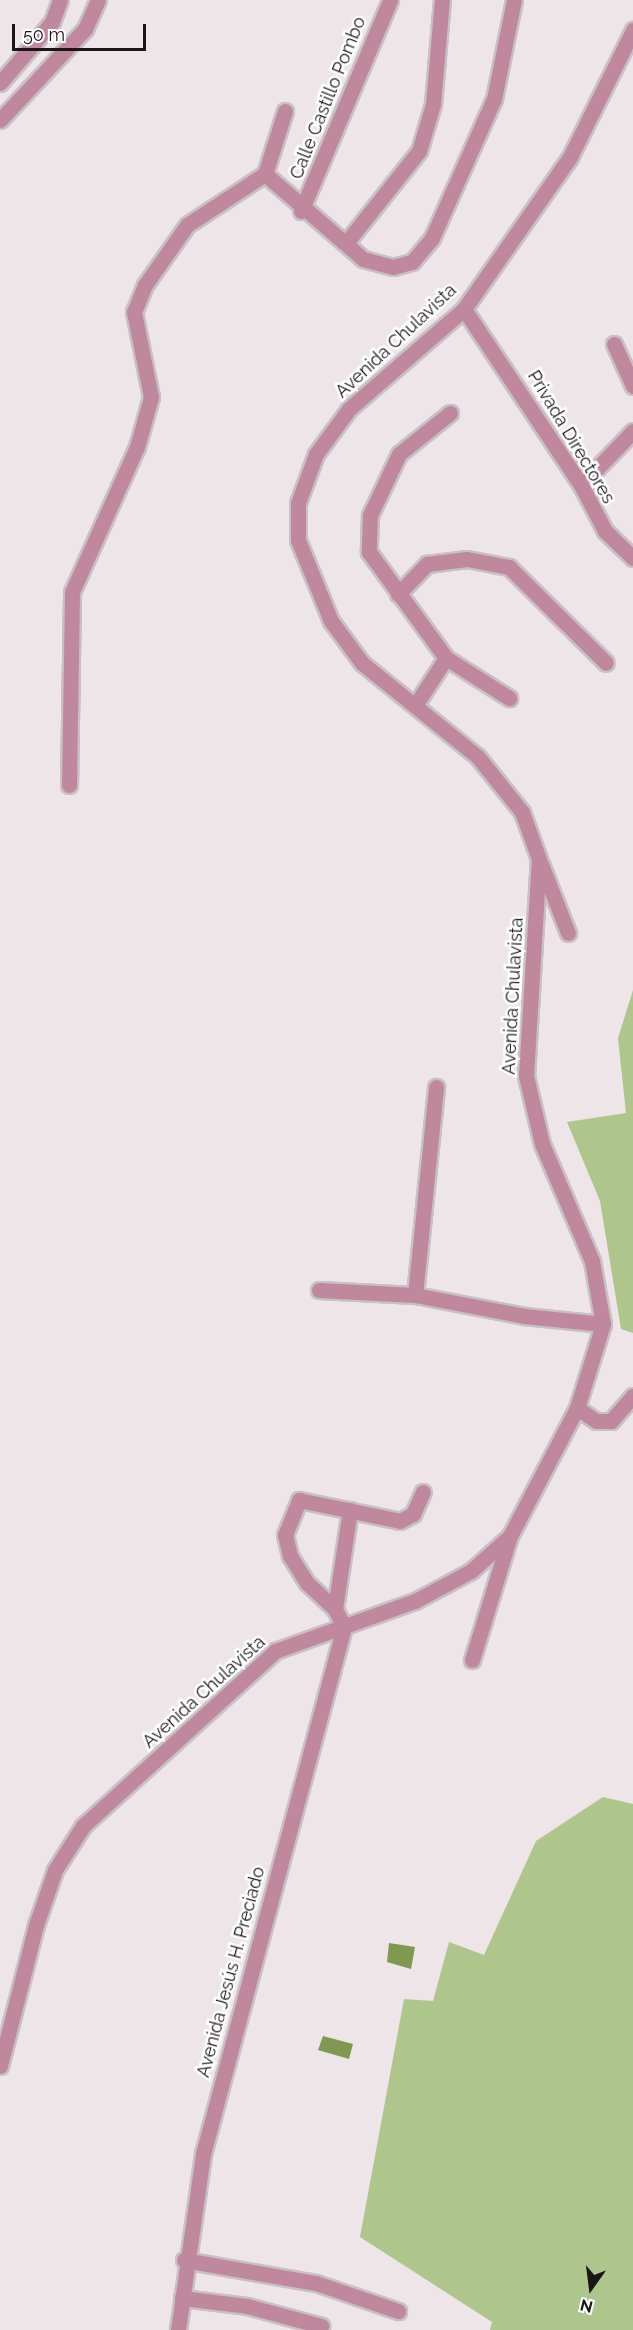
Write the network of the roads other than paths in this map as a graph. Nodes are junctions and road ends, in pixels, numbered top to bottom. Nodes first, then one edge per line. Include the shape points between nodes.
1 (60, 0) edge
2 (98, 0) edge
3 (390, 0) edge
4 (442, 0) edge
5 (514, 0) edge
6 (633, 30) edge
7 (0, 83) edge
8 (285, 111) dead end
9 (0, 120) edge
10 (265, 174) junction
11 (302, 211) junction
12 (346, 243) junction
13 (464, 309) junction
14 (614, 344) dead end
15 (633, 386) edge
16 (450, 413) dead end
17 (633, 431) edge
18 (580, 485) junction
19 (633, 558) edge
20 (398, 594) junction
21 (446, 658) junction
22 (606, 663) dead end
23 (509, 698) dead end
24 (416, 704) junction
25 (69, 785) dead end
26 (539, 859) junction
27 (568, 933) dead end
28 (436, 1087) dead end
29 (319, 1290) dead end
30 (415, 1295) junction
31 (603, 1324) junction
32 (633, 1396) edge
33 (578, 1408) junction
34 (423, 1492) dead end
35 (350, 1510) junction
36 (510, 1536) junction
37 (335, 1609) junction
38 (344, 1627) junction
39 (472, 1660) dead end
40 (0, 2066) edge
41 (184, 2260) junction
42 (182, 2298) junction
43 (398, 2311) dead end
44 (321, 2326) dead end
45 (177, 2330) edge

1 - 7 street via 52,22
2 - 9 street via 84,28
3 - 11 street, Calle Castillo Pombo
4 - 12 street via 433,104 419,151
5 - 12 street via 494,99 432,238 412,262 393,267 363,259
6 - 13 street, Avenida Chulavista via 570,157
8 - 10 street
10 - 11 street
10 - 25 street via 187,225 145,285 134,312 151,397 137,447 72,592
11 - 12 street
13 - 18 street, Privada Directores
13 - 24 street, Avenida Chulavista via 350,409 316,454 298,503 298,540 331,621 362,663
14 - 15 street
16 - 20 street via 399,454 370,515 369,552
17 - 18 street
18 - 19 street, Privada Directores via 604,531
20 - 21 street
20 - 22 street via 427,564 467,559 509,567
21 - 23 street
21 - 24 street
24 - 26 street, Avenida Chulavista via 477,757 522,812
26 - 27 street
26 - 31 street, Avenida Chulavista via 526,1076 542,1144 592,1261
28 - 30 street
29 - 30 street
30 - 31 street via 524,1316
31 - 33 street, Avenida Chulavista
32 - 33 street via 611,1421 596,1420
33 - 36 street, Avenida Chulavista
34 - 35 street via 413,1514 400,1521
35 - 37 street
35 - 37 street via 299,1500 285,1535 290,1556 307,1583
36 - 38 street, Avenida Chulavista via 471,1571 415,1601
36 - 39 street
37 - 38 street
38 - 40 street, Avenida Chulavista via 276,1651 83,1826 56,1870 36,1925
38 - 41 street, Avenida Jesús H. Preciado via 203,2154
41 - 42 street, Avenida Jesús H. Preciado
41 - 43 street via 316,2283
42 - 44 street via 256,2308
42 - 45 street, Avenida Jesús H. Preciado

